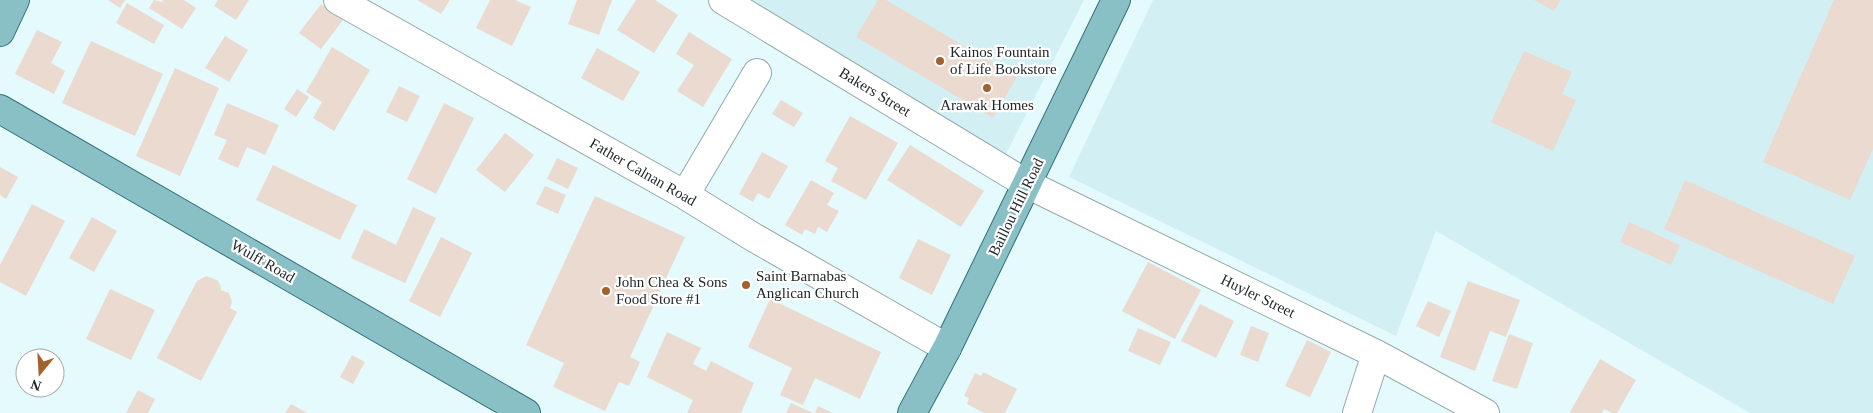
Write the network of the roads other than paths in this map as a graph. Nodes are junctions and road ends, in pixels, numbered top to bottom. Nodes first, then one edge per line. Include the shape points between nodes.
1 (15, 0) edge
2 (338, 0) edge
3 (723, 0) edge
4 (1116, 0) edge
5 (0, 32) edge
6 (757, 74) dead end
7 (0, 108) edge
8 (1027, 184) junction
9 (685, 195) junction
10 (947, 348) junction
11 (1376, 354) junction
12 (526, 413) edge
13 (912, 413) edge
14 (1358, 413) edge
15 (1486, 413) edge

1 - 5 main road
2 - 9 street, Father Calnan Road
3 - 8 street, Bakers Street
4 - 8 main road, Baillou Hill Road
6 - 9 street
7 - 12 main road, Wulff Road
8 - 10 main road, Baillou Hill Road
8 - 11 street, Huyler Street
9 - 10 street, Father Calnan Road via 752,238
10 - 13 main road, Baillou Hill Road
11 - 14 street
11 - 15 street, Huyler Street

